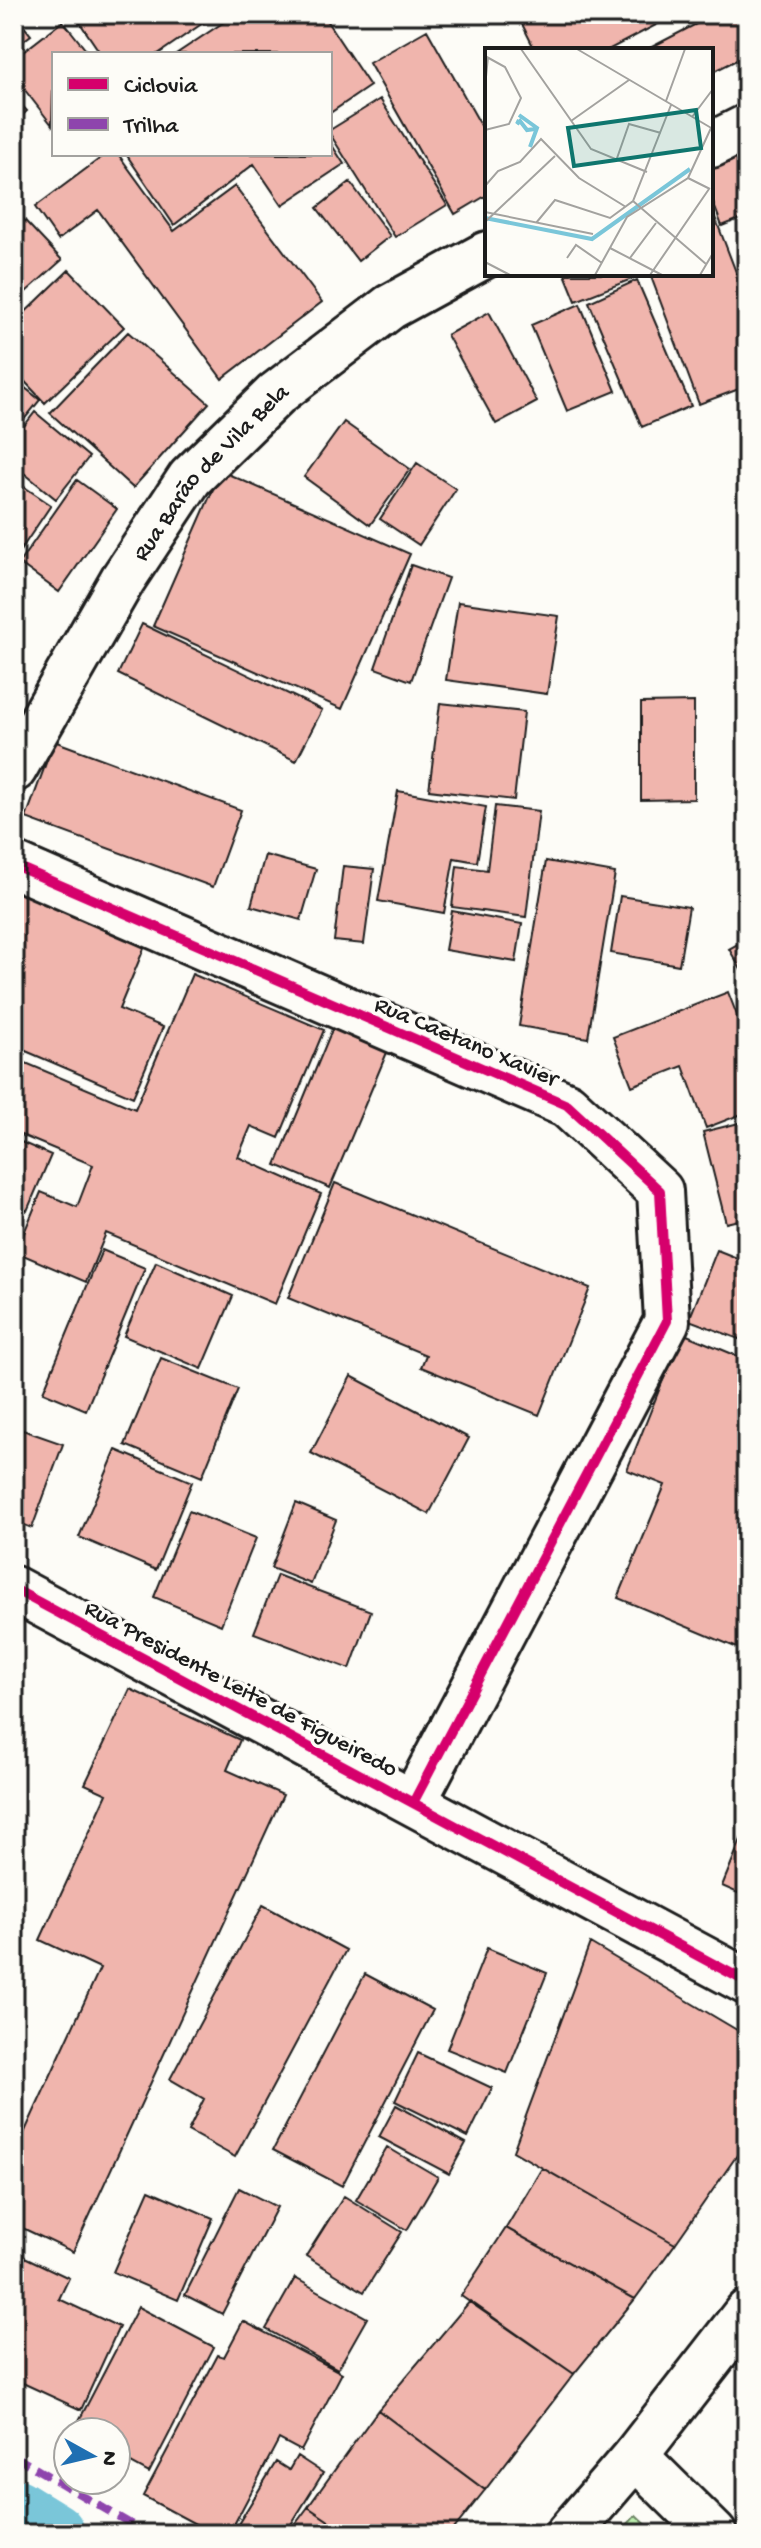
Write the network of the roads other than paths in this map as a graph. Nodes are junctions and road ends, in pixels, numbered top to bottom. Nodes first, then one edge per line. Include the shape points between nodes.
1 (747, 127) edge
2 (713, 144) edge
3 (485, 255) edge
4 (14, 769) edge
5 (14, 865) edge
6 (14, 1589) edge
7 (414, 1801) junction
8 (747, 1982) edge
9 (747, 2312) edge
10 (635, 2456) junction
11 (568, 2534) edge
12 (714, 2534) edge

1 - 2 street
3 - 4 street, Rua Barão de Vila Bela via 390,307 276,394 190,478 123,579
5 - 7 street, Rua Caetano Xavier via 567,1105 660,1191 667,1321
6 - 7 street, Rua Presidente Leite de Figueiredo
7 - 8 street, Rua Presidente Leite de Figueiredo
9 - 10 street
10 - 11 street
10 - 12 street

